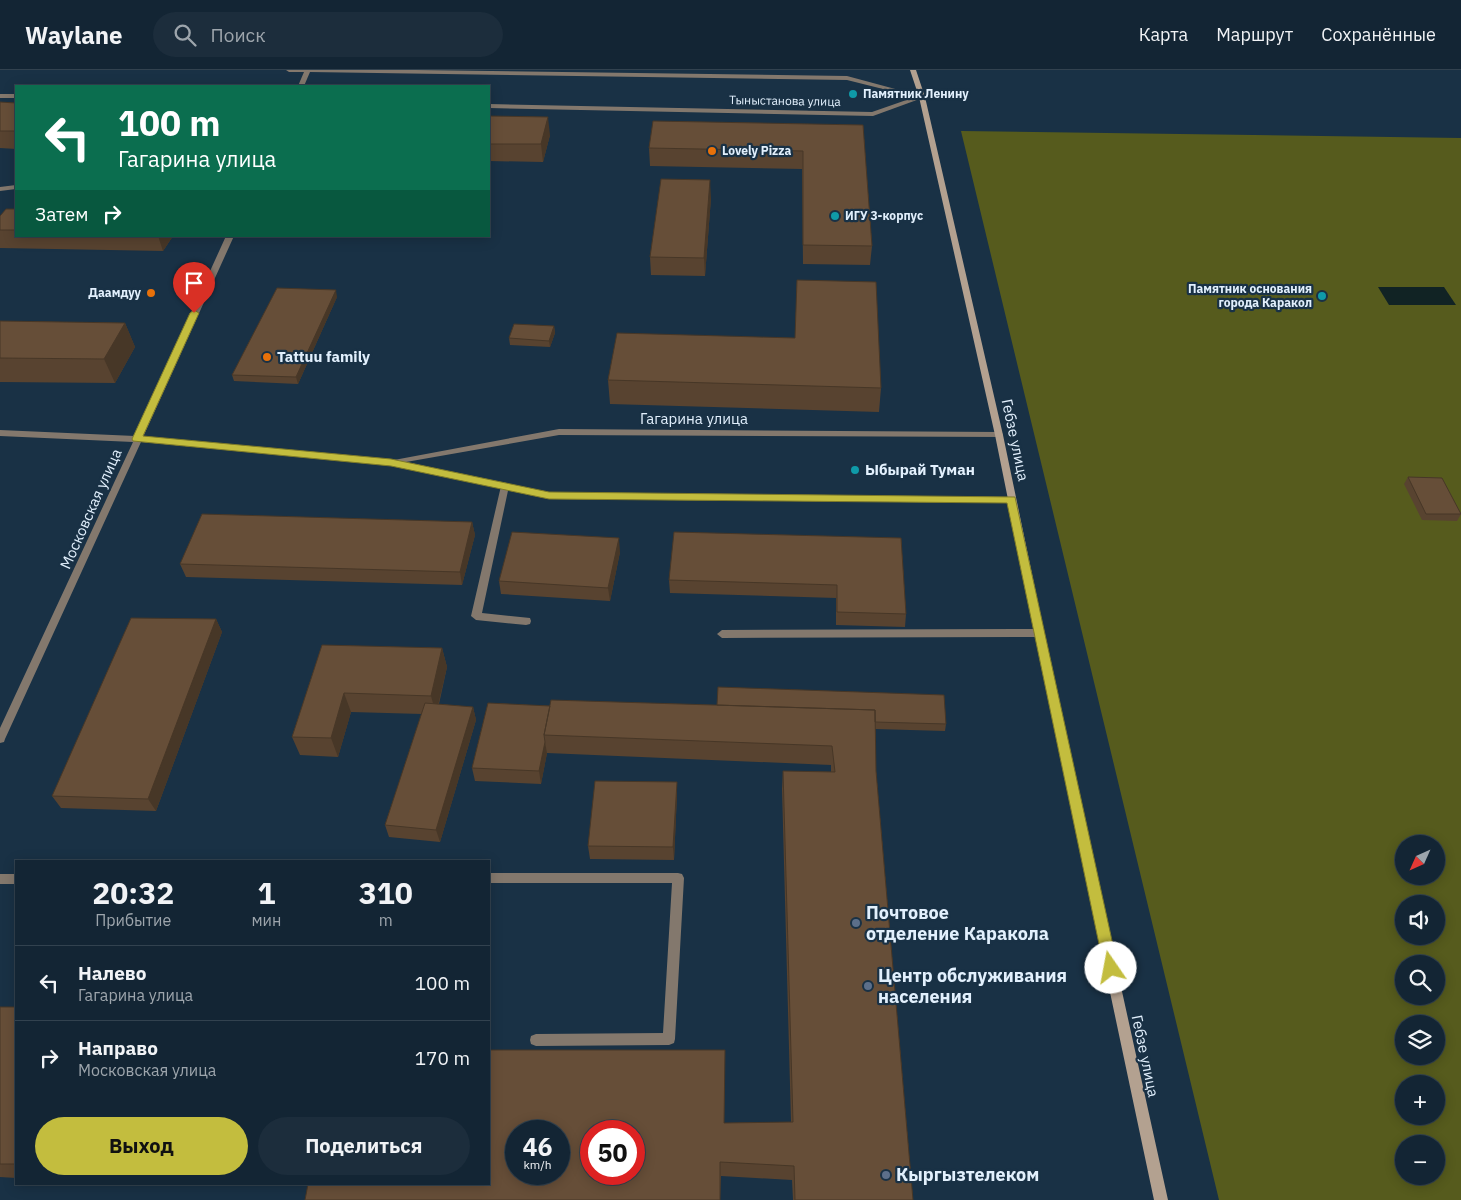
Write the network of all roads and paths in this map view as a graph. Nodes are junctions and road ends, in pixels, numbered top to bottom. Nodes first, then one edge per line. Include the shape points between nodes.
1 (289, 70) edge
2 (308, 70) edge
3 (913, 70) edge
4 (301, 85) edge
5 (0, 96) edge
6 (15, 96) edge
7 (922, 97) junction
8 (490, 106) edge
9 (15, 187) edge
10 (0, 189) edge
11 (230, 237) edge
12 (0, 433) edge
13 (999, 435) junction
14 (137, 439) junction
15 (391, 462) junction
16 (505, 486) junction
17 (1011, 500) junction
18 (526, 621) dead end
19 (1039, 633) junction
20 (722, 634) dead end
21 (0, 738) edge
22 (0, 878) edge
23 (15, 878) edge
24 (490, 878) edge
25 (536, 1040) dead end
26 (1161, 1200) edge

1 - 2 street, Тыныстанова улица
2 - 4 street
2 - 7 street, Тыныстанова улица via 847,78
3 - 7 main road, Гебзе улица
5 - 6 street
7 - 8 street, Тыныстанова улица via 874,114
7 - 13 main road, Гебзе улица
9 - 10 street
11 - 14 street, Московская улица
12 - 14 street, Гагарина улица
13 - 15 street, Гагарина улица via 559,432
13 - 17 main road, Гебзе улица
14 - 15 street, Гагарина улица
14 - 21 street, Московская улица
15 - 16 street, Гагарина улица
16 - 17 street, Гагарина улица via 549,496
16 - 18 street via 476,616
17 - 19 main road, Гебзе улица
19 - 20 street
19 - 26 main road, Гебзе улица
22 - 23 street
24 - 25 street via 678,878 669,1039

